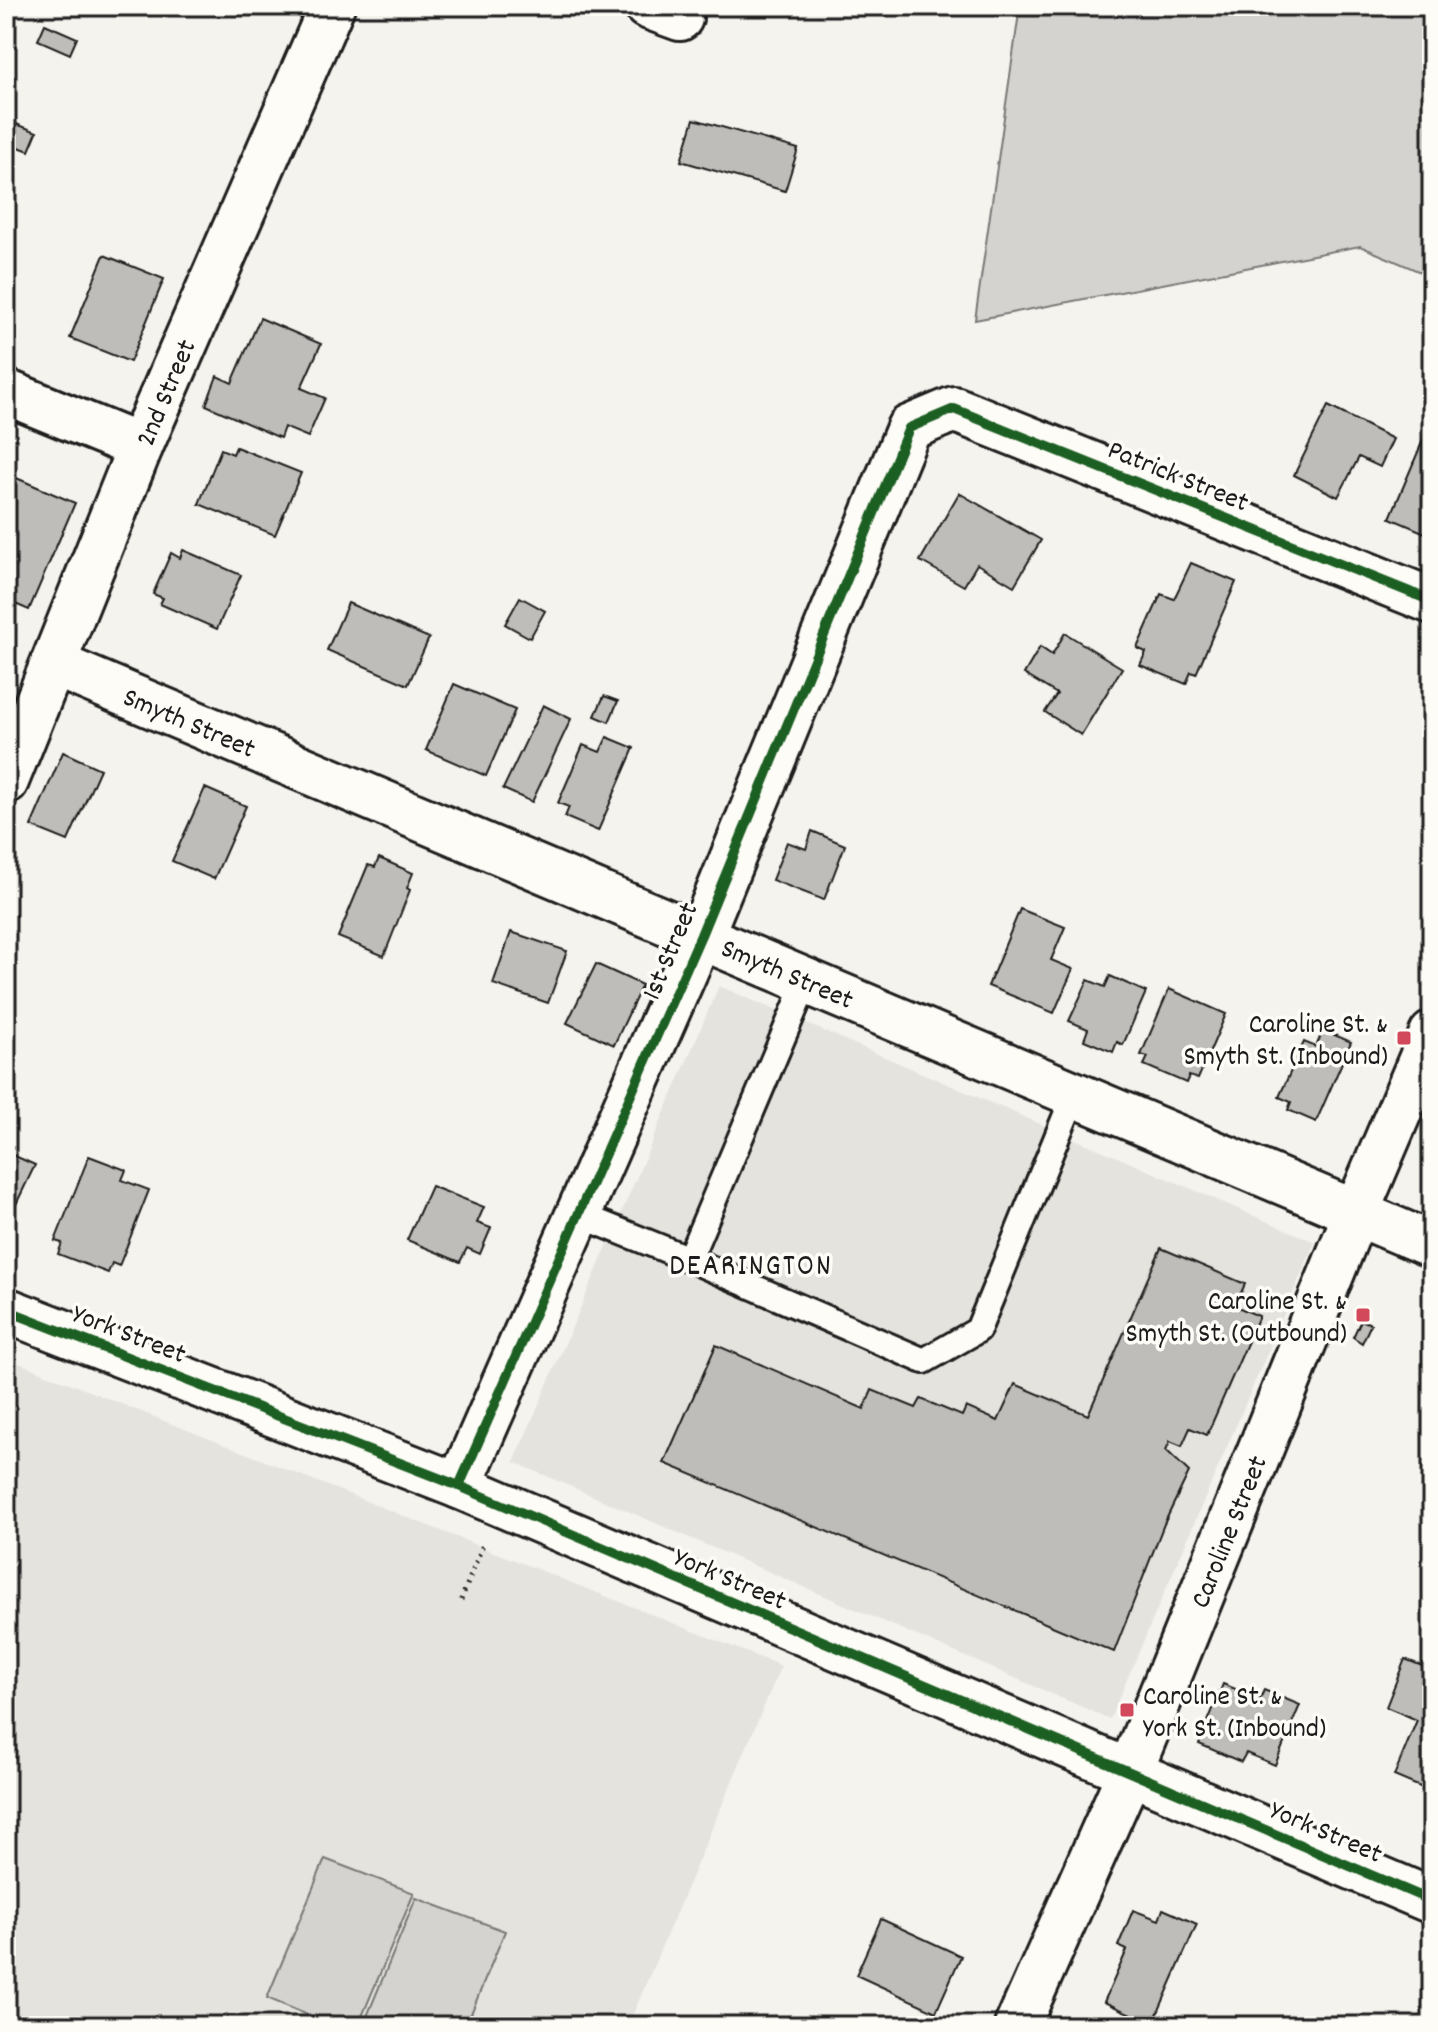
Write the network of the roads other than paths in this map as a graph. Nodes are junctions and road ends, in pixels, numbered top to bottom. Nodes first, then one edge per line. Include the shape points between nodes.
1 (332, 6) edge
2 (6, 392) edge
3 (909, 428) joint
4 (140, 447) junction
5 (1432, 601) edge
6 (54, 664) junction
7 (6, 781) edge
8 (701, 935) junction
9 (807, 980) junction
10 (1432, 1034) edge
11 (1075, 1093) junction
12 (1356, 1213) junction
13 (580, 1215) junction
14 (1432, 1245) edge
15 (689, 1259) junction
16 (6, 1310) edge
17 (459, 1486) junction
18 (1130, 1772) junction
19 (1432, 1901) edge
20 (1017, 2026) edge

1 - 4 street, 2nd Street
2 - 4 street
3 - 5 street, Patrick Street via 954,409
3 - 8 street, 1st Street
4 - 6 street, 2nd Street
6 - 7 street, 2nd Street
6 - 8 street, Smyth Street
8 - 9 street, Smyth Street
8 - 13 street, 1st Street
9 - 11 street, Smyth Street
9 - 15 lane
10 - 12 street, Caroline Street
11 - 12 street, Smyth Street
11 - 15 lane via 978,1330 924,1361
12 - 14 street, Smyth Street
12 - 18 street, Caroline Street
13 - 15 lane
13 - 17 street, 1st Street
16 - 17 street, York Street
17 - 18 street, York Street
18 - 19 street, York Street
18 - 20 street, Caroline Street

